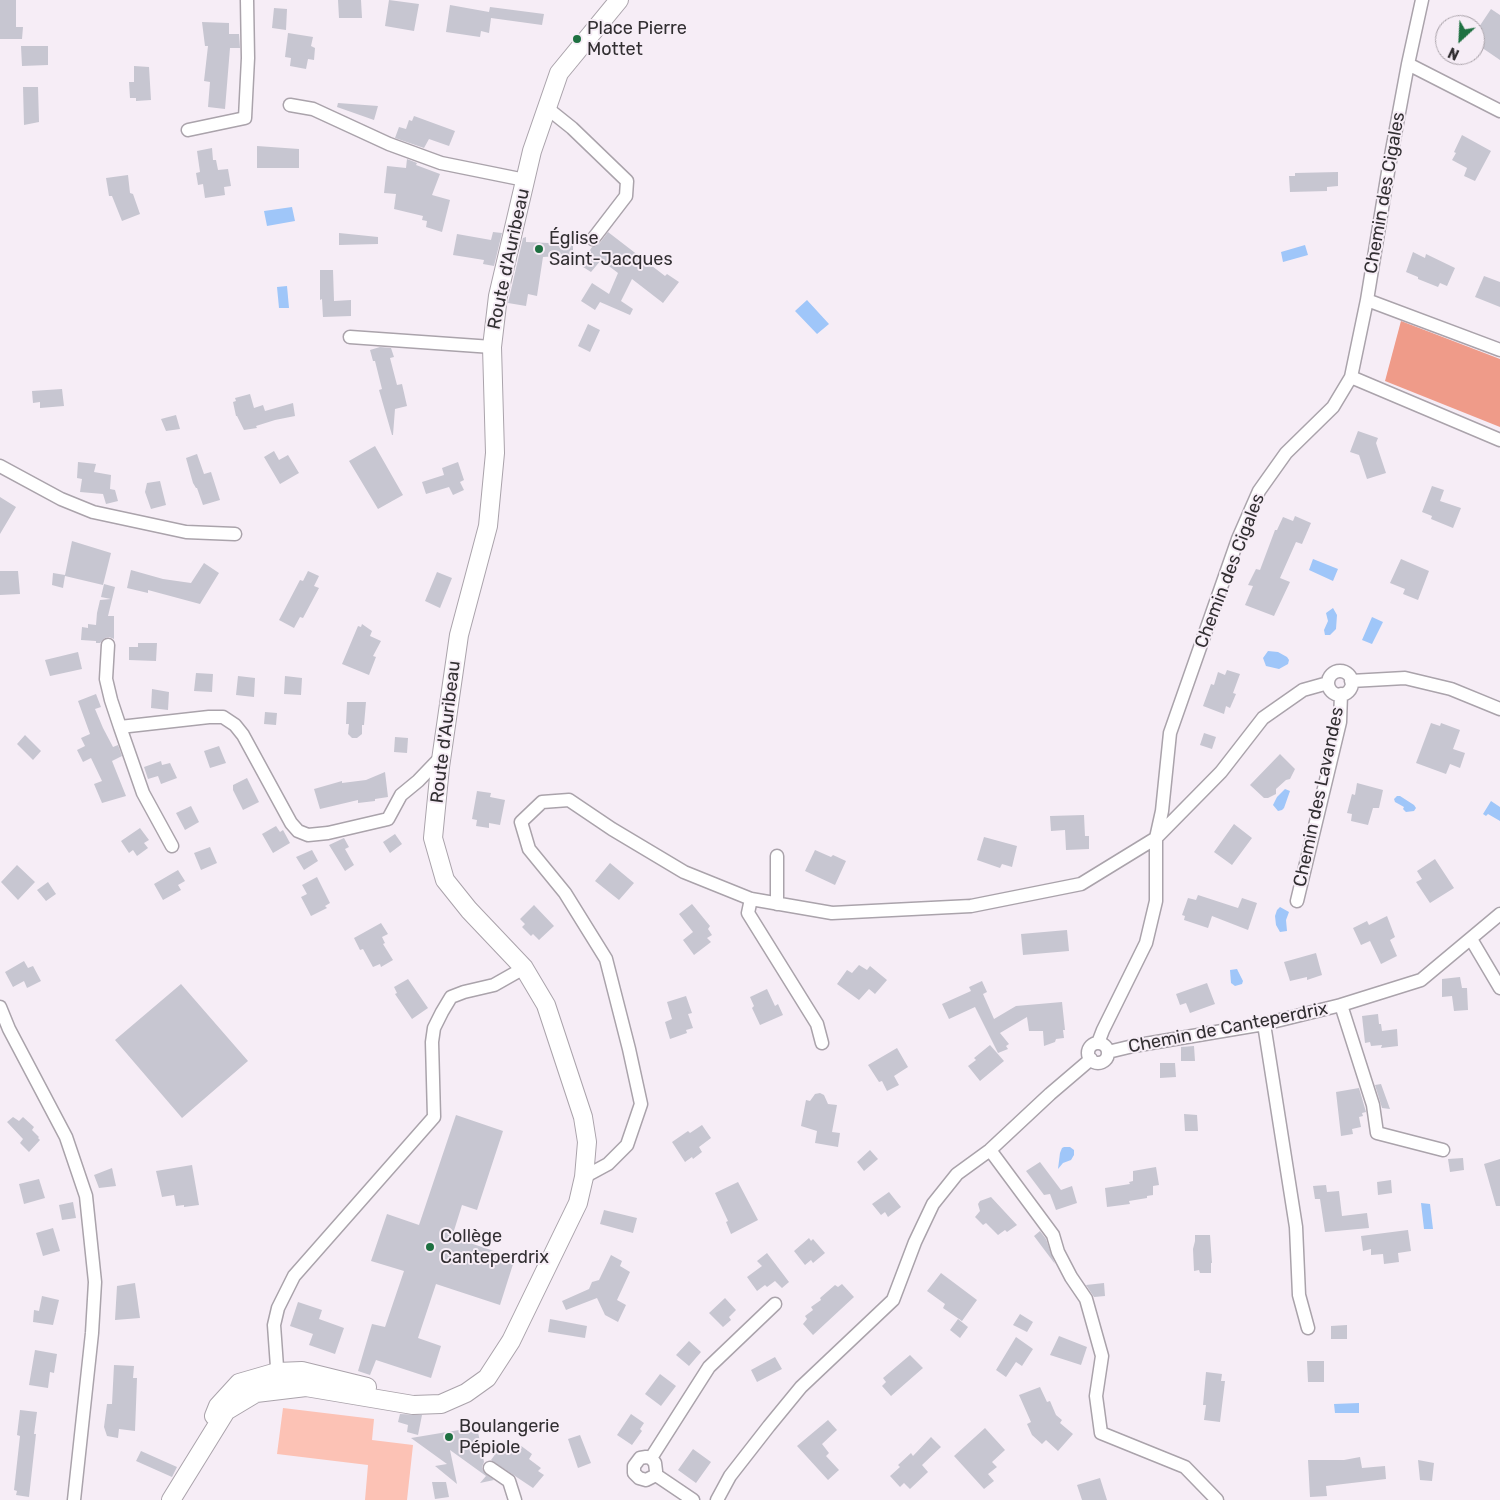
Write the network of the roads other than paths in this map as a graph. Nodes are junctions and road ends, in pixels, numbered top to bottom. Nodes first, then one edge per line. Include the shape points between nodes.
1 (247, 0) edge
2 (620, 0) edge
3 (1422, 0) edge
4 (1408, 64) junction
5 (290, 105) dead end
6 (547, 108) junction
7 (1500, 111) edge
8 (188, 130) dead end
9 (525, 180) junction
10 (593, 239) dead end
11 (1367, 300) junction
12 (350, 337) dead end
13 (492, 347) junction
14 (1500, 350) edge
15 (1351, 377) junction
16 (1500, 440) edge
17 (0, 466) edge
18 (236, 534) dead end
19 (108, 645) dead end
20 (1351, 681) junction
21 (1328, 684) junction
22 (1341, 694) junction
23 (1500, 709) edge
24 (120, 727) junction
25 (442, 756) junction
26 (1156, 838) junction
27 (172, 846) dead end
28 (777, 856) dead end
29 (751, 899) junction
30 (1296, 900) dead end
31 (778, 904) junction
32 (1500, 914) edge
33 (1471, 939) junction
34 (524, 968) junction
35 (1500, 988) edge
36 (1341, 1005) junction
37 (0, 1007) edge
38 (1264, 1024) junction
39 (822, 1043) dead end
40 (1098, 1043) junction
41 (1108, 1052) junction
42 (1090, 1059) junction
43 (990, 1150) junction
44 (1443, 1150) dead end
45 (584, 1177) junction
46 (775, 1304) dead end
47 (1308, 1328) dead end
48 (277, 1372) junction
49 (280, 1391) junction
50 (441, 1404) junction
51 (651, 1458) junction
52 (490, 1468) dead end
53 (190, 1469) junction
54 (656, 1475) junction
55 (74, 1500) edge
56 (171, 1500) edge
57 (515, 1500) edge
58 (693, 1500) edge
59 (716, 1500) edge
60 (1217, 1500) edge

1 - 8 street via 245,118
2 - 6 street, Route d'Auribeau via 559,73
3 - 4 street, Chemin des Cigales
4 - 7 street
4 - 11 street, Chemin des Cigales
5 - 9 street via 313,109 389,144 441,163
6 - 9 street, Route d'Auribeau
6 - 10 street via 627,182 626,196
9 - 13 street, Route d'Auribeau via 498,296
11 - 14 street
11 - 15 street, Chemin des Cigales
12 - 13 street
13 - 25 street, Route d'Auribeau via 495,453 488,526 459,635
15 - 16 street
15 - 26 street, Chemin des Cigales via 1333,406 1280,461 1259,491 1242,531 1170,733
17 - 18 street via 61,499 94,512 186,532
19 - 24 street via 106,679
20 - 21 street via 1344,672 1337,672 1331,675
20 - 22 street via 1349,689
20 - 23 street via 1405,678 1451,689
21 - 22 street via 1332,692
21 - 26 street via 1303,690 1263,718 1221,772
22 - 30 street, Chemin des Lavandes via 1340,722
24 - 25 street via 222,717 243,735 291,822 298,832 308,835 328,834 388,819 400,795
24 - 27 street via 143,793
25 - 34 street, Route d'Auribeau via 433,838 445,880
26 - 31 street via 1081,884 971,906 832,913
26 - 40 street, Chemin des Cigales via 1156,901 1146,942
28 - 31 street
29 - 31 street
29 - 39 street via 748,913 817,1024
29 - 45 street via 684,872 569,800 542,802 521,822 529,849 565,893 606,958 641,1104 627,1145 608,1164
32 - 33 street, Chemin de Canteperdrix
33 - 35 street
33 - 36 street, Chemin de Canteperdrix via 1421,980
34 - 45 street, Route d'Auribeau via 546,1005 583,1117 587,1142
34 - 48 street via 494,985 451,997 446,1004 434,1028 432,1042 434,1117 294,1276 278,1308 274,1325
36 - 38 street, Chemin de Canteperdrix
36 - 44 street via 1373,1105 1377,1133
37 - 55 street via 66,1137 86,1196 95,1282
38 - 41 street, Chemin de Canteperdrix
38 - 47 street via 1296,1227 1299,1295
40 - 41 street, Chemin de Canteperdrix
40 - 42 street, Chemin de Canteperdrix via 1090,1048
41 - 42 street, Chemin de Canteperdrix via 1106,1060 1101,1063
42 - 43 street, Chemin de Canteperdrix
43 - 59 street, Chemin de Canteperdrix via 957,1174 933,1204 893,1300 801,1387 730,1476
43 - 60 street via 1053,1235 1070,1277 1086,1298 1102,1356 1096,1396 1101,1433 1185,1467
45 - 50 street, Route d'Auribeau via 578,1203 506,1348 487,1378 466,1393
46 - 51 street via 709,1367
48 - 49 street
48 - 50 street, Route d'Auribeau via 302,1371
48 - 53 street, Route d'Auribeau via 239,1383 218,1406
49 - 50 street, Route d'Auribeau via 306,1387 413,1405
49 - 53 street, Route d'Auribeau via 256,1393 226,1411
51 - 54 street
51 - 54 street via 636,1461 634,1473 646,1480
52 - 57 street via 509,1481
53 - 56 street, Route d'Auribeau
54 - 58 street

